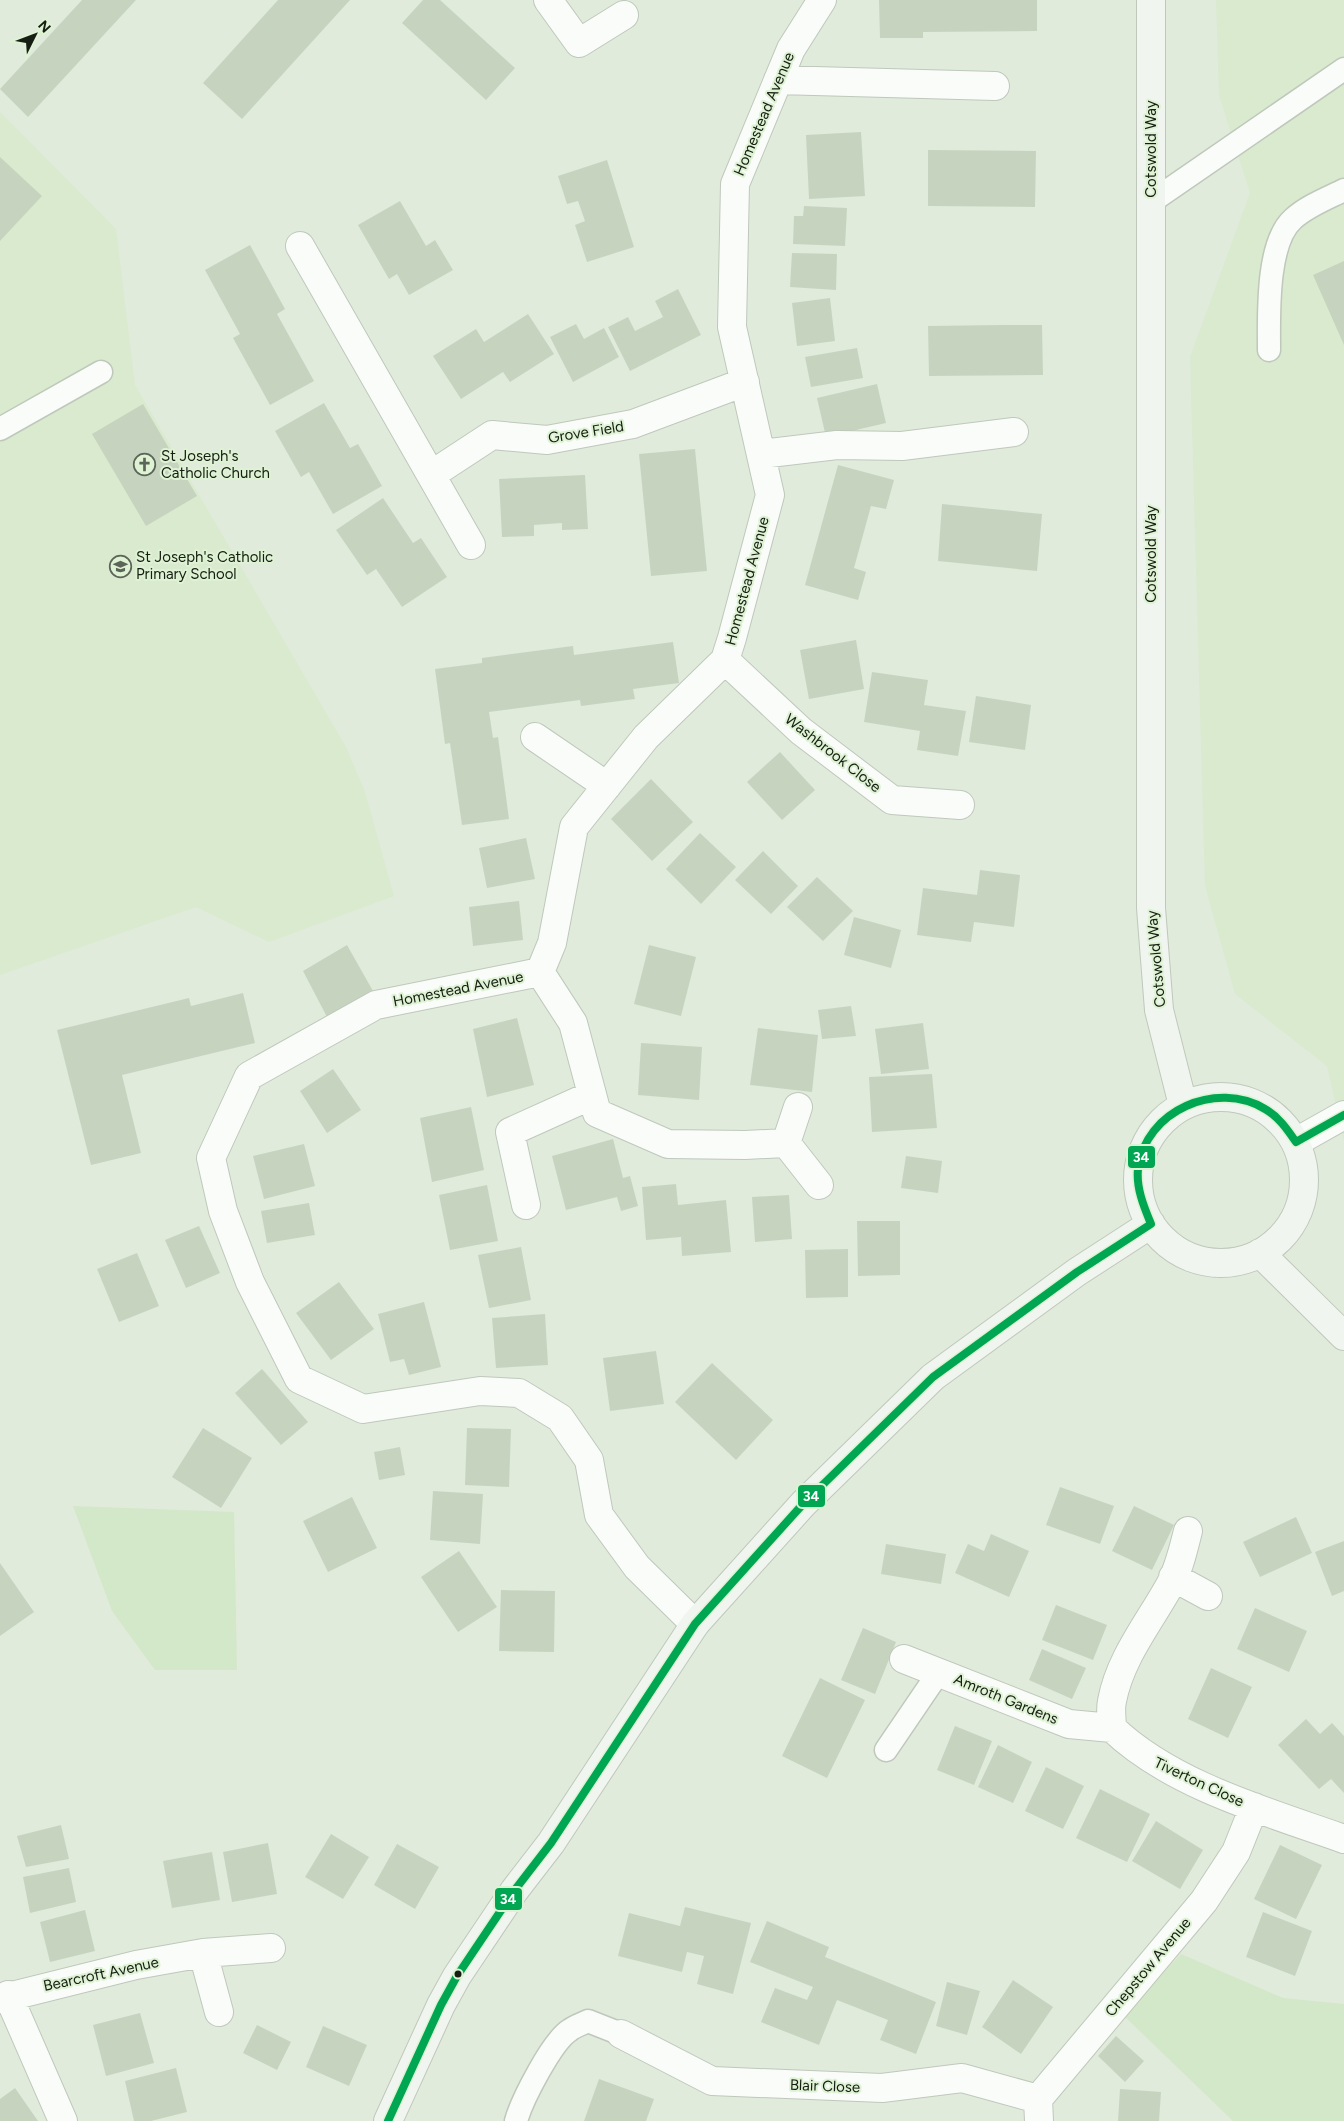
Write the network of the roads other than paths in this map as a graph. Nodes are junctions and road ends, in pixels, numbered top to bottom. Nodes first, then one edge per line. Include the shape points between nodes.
1 (548, 0) edge
2 (822, 0) edge
3 (1151, 0) edge
4 (624, 15) dead end
5 (1344, 69) edge
6 (778, 80) junction
7 (995, 86) dead end
8 (1344, 190) edge
9 (1151, 202) junction
10 (300, 246) dead end
11 (1269, 350) dead end
12 (101, 372) dead end
13 (745, 382) junction
14 (0, 429) edge
15 (1014, 432) dead end
16 (761, 454) junction
17 (431, 475) junction
18 (471, 545) dead end
19 (725, 660) junction
20 (535, 737) dead end
21 (607, 786) junction
22 (960, 805) dead end
23 (540, 972) junction
24 (592, 1095) junction
25 (1183, 1105) junction
26 (798, 1107) dead end
27 (1344, 1115) edge
28 (1296, 1142) junction
29 (786, 1143) junction
30 (819, 1185) dead end
31 (526, 1205) dead end
32 (1151, 1224) junction
33 (1260, 1253) junction
34 (1344, 1336) edge
35 (1188, 1531) dead end
36 (1173, 1577) junction
37 (1208, 1596) dead end
38 (695, 1624) junction
39 (904, 1659) dead end
40 (939, 1672) junction
41 (1112, 1728) junction
42 (886, 1750) dead end
43 (1254, 1807) junction
44 (1344, 1839) edge
45 (271, 1948) dead end
46 (203, 1953) junction
47 (4, 1997) edge
48 (220, 2012) dead end
49 (621, 2034) joint
50 (1039, 2110) edge
51 (63, 2121) edge
52 (388, 2121) edge
53 (516, 2121) edge

1 - 4 street via 579,43
2 - 6 street, Homestead Avenue via 791,49
3 - 9 main road, Cotswold Way
5 - 9 lane
6 - 7 street
6 - 13 street, Homestead Avenue via 735,184 732,327
8 - 11 lane via 1293,219 1280,238 1269,291
9 - 25 main road, Cotswold Way via 1151,908 1160,1010
10 - 17 street
12 - 14 lane
13 - 16 street, Homestead Avenue
13 - 17 street, Grove Field via 633,424 547,440 492,435
15 - 16 street via 902,446 837,445
16 - 19 street, Homestead Avenue via 770,495
17 - 18 street
19 - 21 street, Homestead Avenue via 646,737
19 - 22 street, Washbrook Close via 801,732 892,800
20 - 21 street
21 - 23 street, Homestead Avenue via 574,827 552,943
23 - 24 street via 573,1023
23 - 38 street, Homestead Avenue via 376,1005 249,1076 211,1158 224,1211 250,1282 299,1379 364,1409 480,1391 519,1393 560,1418 589,1460 599,1515 637,1567
24 - 29 street via 596,1113 668,1144
24 - 31 street via 510,1132
25 - 28 main road via 1208,1097 1234,1097 1259,1105 1280,1120
25 - 32 main road via 1160,1122 1145,1145 1138,1172 1140,1199
26 - 29 street
27 - 28 street
28 - 33 main road via 1304,1167 1304,1192 1299,1209 1281,1238
29 - 30 street
32 - 33 main road via 1167,1243 1188,1256 1212,1263 1237,1262
32 - 38 main road via 1077,1272 933,1377 802,1504
33 - 34 main road
35 - 36 street
36 - 37 street
36 - 41 street via 1123,1665 1112,1702
38 - 52 main road via 551,1843 514,1891 457,1976
39 - 40 street, Amroth Gardens
40 - 41 street, Amroth Gardens via 1069,1724
40 - 42 lane
41 - 43 street, Tiverton Close via 1129,1745 1163,1768
43 - 44 street, Tiverton Close
43 - 50 street, Chepstow Avenue via 1236,1852 1204,1901
45 - 46 street, Bearcroft Avenue
46 - 47 street, Bearcroft Avenue via 136,1965
46 - 48 street
47 - 51 street
49 - 50 street, Blair Close via 712,2081 882,2088 962,2078
49 - 53 lane via 588,2021 569,2030 553,2049

